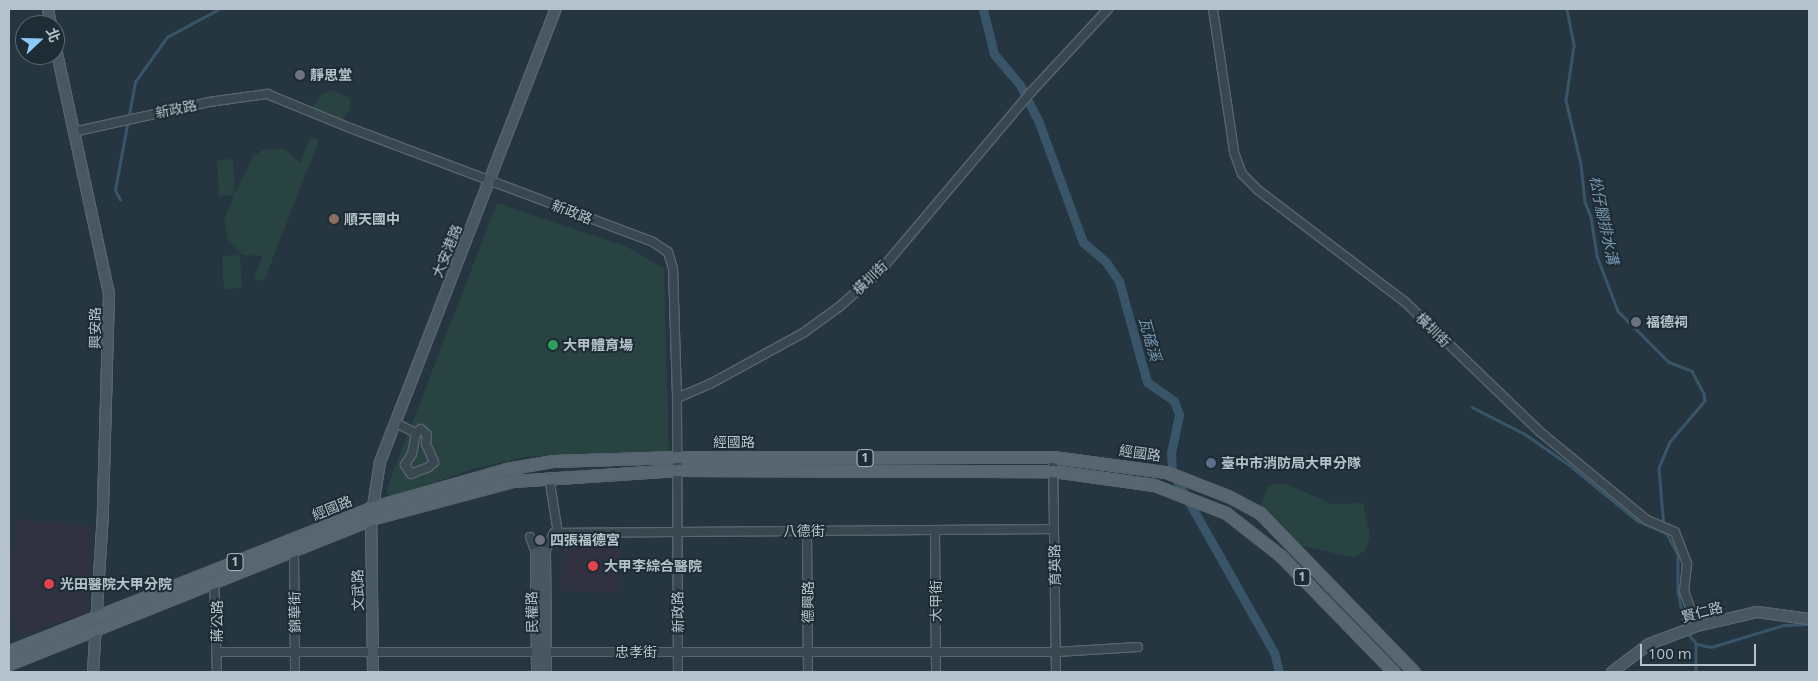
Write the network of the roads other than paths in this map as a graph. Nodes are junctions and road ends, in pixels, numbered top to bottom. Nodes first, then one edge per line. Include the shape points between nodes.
1 (556, 9) edge
2 (1108, 9) edge
3 (1213, 9) edge
4 (59, 65) edge
5 (73, 132) junction
6 (491, 181) junction
7 (677, 398) junction
8 (396, 423) junction
9 (420, 437) dead end
10 (678, 457) junction
11 (1053, 457) junction
12 (678, 470) junction
13 (1053, 471) junction
14 (549, 477) junction
15 (548, 494) dead end
16 (372, 513) junction
17 (935, 530) junction
18 (1054, 530) junction
19 (807, 531) junction
20 (676, 532) junction
21 (556, 533) junction
22 (530, 537) dead end
23 (294, 552) junction
24 (541, 552) junction
25 (214, 576) junction
26 (1809, 619) edge
27 (97, 623) junction
28 (1697, 626) junction
29 (1138, 647) dead end
30 (9, 651) edge
31 (217, 652) junction
32 (296, 652) junction
33 (373, 652) junction
34 (542, 652) junction
35 (678, 652) junction
36 (808, 652) junction
37 (936, 652) junction
38 (1056, 652) junction
39 (9, 664) edge
40 (93, 672) edge
41 (217, 672) edge
42 (295, 672) edge
43 (373, 672) edge
44 (537, 672) edge
45 (546, 672) edge
46 (678, 672) edge
47 (808, 672) edge
48 (936, 672) edge
49 (1056, 672) edge
50 (1394, 672) edge
51 (1414, 672) edge
52 (1612, 672) edge

1 - 6 street, 大安港路
2 - 7 street, 橫圳街 via 1032,92 879,272 803,333 710,384
3 - 28 street, 橫圳街 via 1234,152 1242,174 1258,190 1405,302 1538,431 1647,520 1672,529 1681,541 1687,564 1684,591
4 - 5 street, 興安路
5 - 6 street, 新政路 via 209,102 267,94
5 - 27 street, 興安路 via 109,293
6 - 7 street, 新政路 via 653,242 668,252 673,268
6 - 8 street, 大安港路
7 - 10 street, 新政路
8 - 9 street
8 - 16 street, 大安港路 via 380,462
10 - 11 main road, 經國路 / 1
10 - 12 street, 新政路
10 - 16 main road, 經國路 / 1 via 553,461 506,468
11 - 13 street, 育英路
11 - 51 main road, 經國路 / 1 via 1185,477 1260,514
12 - 13 main road, 經國路 / 1
12 - 14 main road, 經國路 / 1
12 - 20 street, 新政路
13 - 18 street, 育英路
13 - 50 main road, 經國路 / 1 via 1148,484 1226,513 1281,556
14 - 16 main road, 經國路 / 1 via 466,491
14 - 21 street
15 - 21 street
16 - 23 main road, 經國路 / 1
16 - 25 main road, 經國路 / 1
16 - 33 street, 文武路
17 - 18 street, 八德街
17 - 19 street, 八德街
17 - 37 street, 大甲街
18 - 38 street, 育英路
19 - 20 street, 八德街
19 - 36 street, 德興路
20 - 21 street, 八德街
20 - 35 street, 新政路
21 - 24 street
22 - 24 street
23 - 25 main road, 經國路 / 1
23 - 32 street, 錦華街
24 - 34 street, 民權路
25 - 27 main road, 經國路 / 1
25 - 31 street, 蔣公路
26 - 28 street, 賢仁路 via 1757,612
27 - 30 main road, 經國路 / 1
27 - 39 main road, 經國路 / 1
27 - 40 street, 興安路
28 - 52 street, 賢仁路 via 1649,644
29 - 38 street, 忠孝街
31 - 32 street, 忠孝街
31 - 41 street, 蔣公路
32 - 33 street, 忠孝街
32 - 42 street, 錦華街
33 - 34 street, 忠孝街
33 - 43 street, 文武路
34 - 35 street, 忠孝街
34 - 44 street, 民權路
34 - 45 street, 民權路
35 - 36 street, 忠孝街
35 - 46 street, 新政路
36 - 37 street, 忠孝街
36 - 47 street, 德興路
37 - 38 street, 忠孝街
37 - 48 street, 大甲街
38 - 49 street, 育英路

